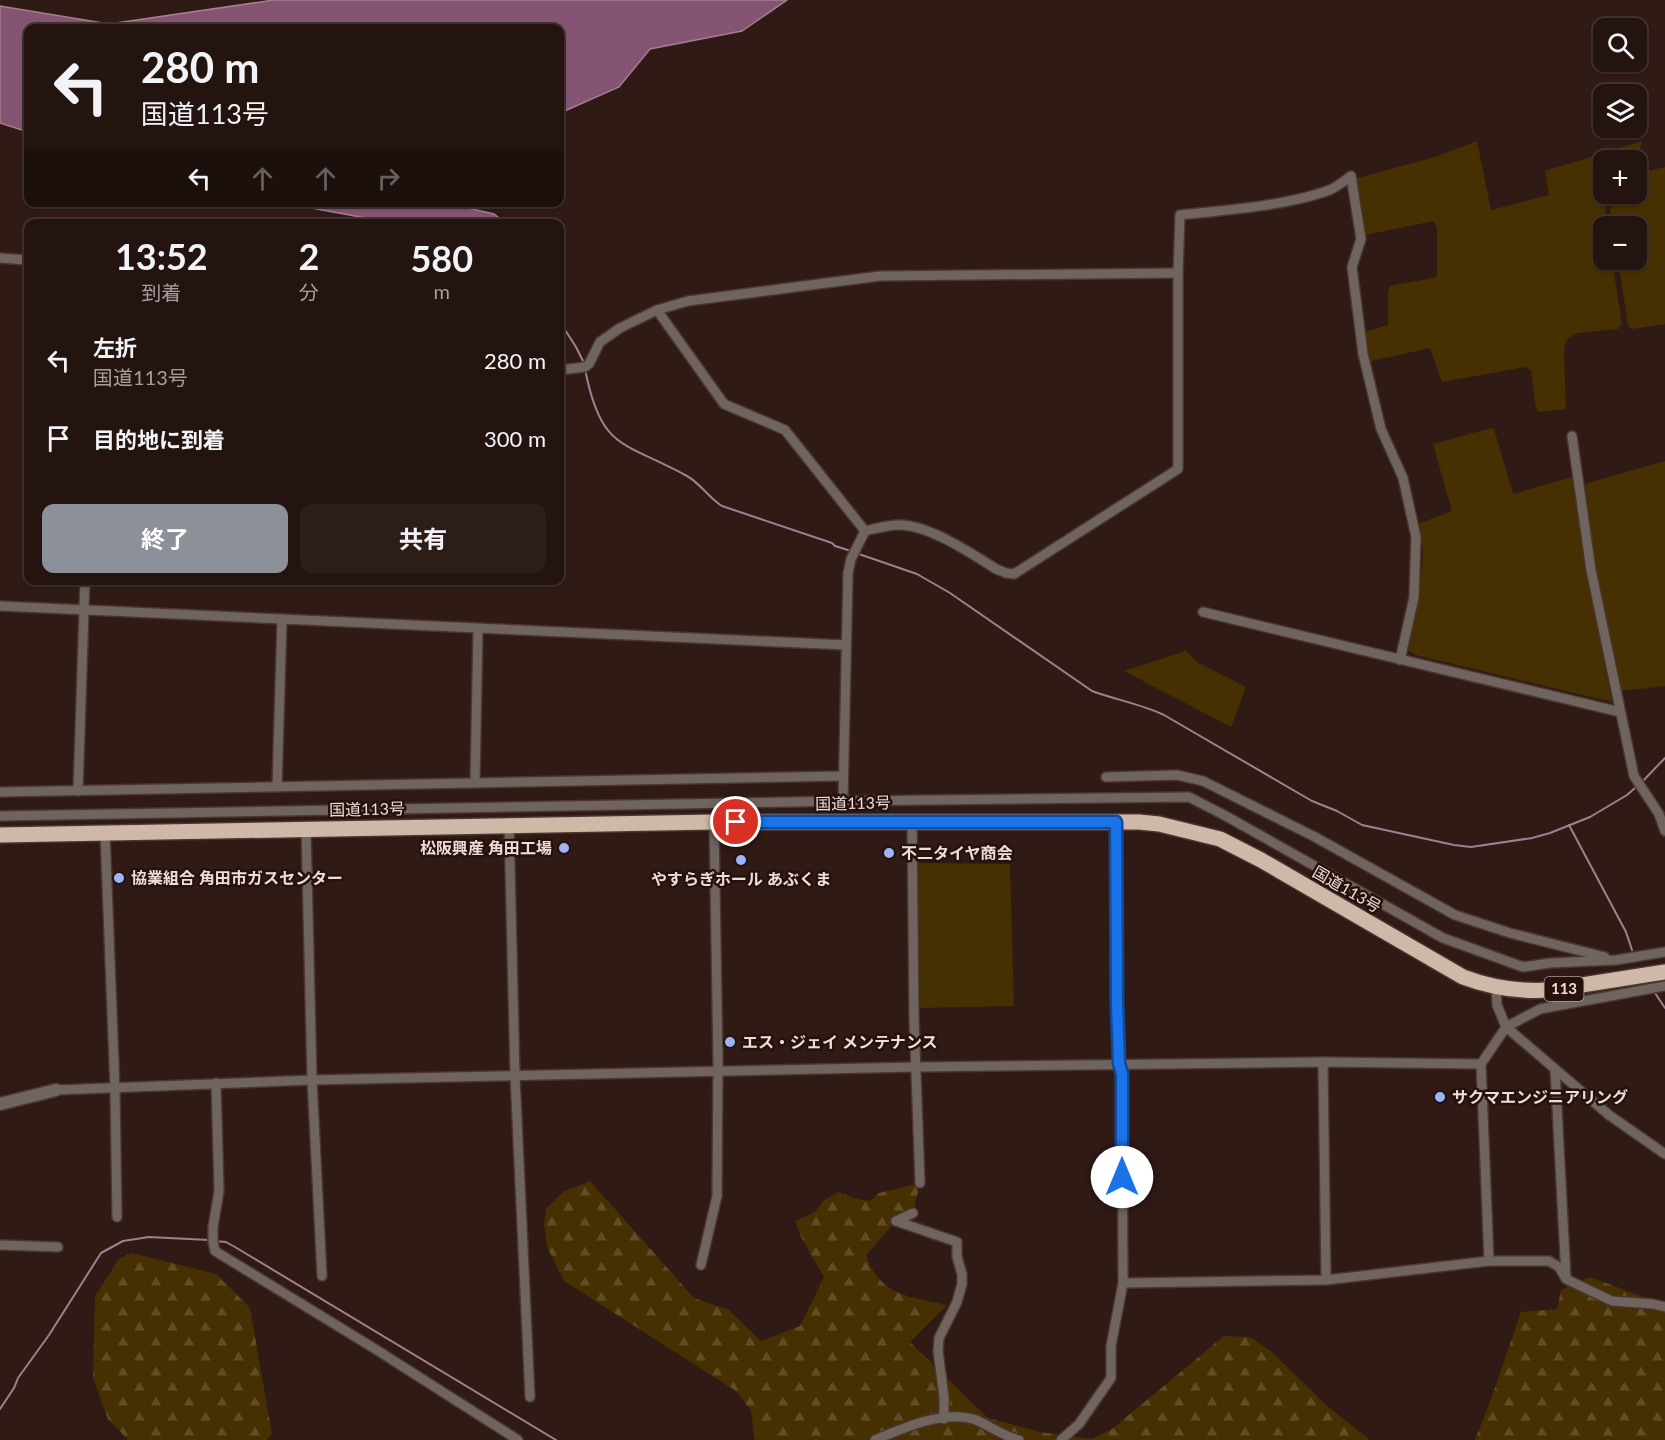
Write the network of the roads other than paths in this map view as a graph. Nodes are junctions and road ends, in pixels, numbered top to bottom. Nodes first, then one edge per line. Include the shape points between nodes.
1 (0, 258) edge
2 (24, 260) edge
3 (1178, 273) junction
4 (657, 310) junction
5 (564, 370) edge
6 (1572, 436) dead end
7 (865, 531) junction
8 (85, 585) edge
9 (0, 606) edge
10 (83, 610) junction
11 (1203, 612) dead end
12 (282, 620) junction
13 (478, 629) junction
14 (846, 645) junction
15 (1400, 660) junction
16 (1620, 712) junction
17 (843, 776) junction
18 (1106, 777) dead end
19 (475, 783) junction
20 (277, 787) junction
21 (78, 791) junction
22 (0, 792) edge
23 (843, 801) junction
24 (0, 816) edge
25 (912, 820) junction
26 (714, 822) junction
27 (1116, 822) junction
28 (509, 825) junction
29 (306, 828) junction
30 (1665, 831) edge
31 (105, 833) junction
32 (0, 836) edge
33 (1665, 952) edge
34 (1616, 960) junction
35 (1665, 972) edge
36 (1662, 987) edge
37 (1496, 988) junction
38 (1506, 1027) junction
39 (1323, 1062) junction
40 (1119, 1063) junction
41 (1481, 1064) junction
42 (917, 1067) junction
43 (1555, 1070) junction
44 (717, 1071) junction
45 (515, 1076) junction
46 (312, 1080) junction
47 (216, 1083) junction
48 (115, 1089) junction
49 (56, 1090) joint
50 (0, 1104) edge
51 (1665, 1154) edge
52 (920, 1183) dead end
53 (913, 1213) dead end
54 (117, 1217) dead end
55 (0, 1245) edge
56 (58, 1247) dead end
57 (1489, 1261) junction
58 (701, 1265) dead end
59 (322, 1276) dead end
60 (1326, 1280) junction
61 (1566, 1280) junction
62 (1123, 1283) junction
63 (1665, 1307) edge
64 (530, 1397) dead end
65 (944, 1419) junction
66 (518, 1440) edge
67 (875, 1440) edge
68 (1019, 1440) edge
69 (1061, 1440) edge

1 - 2 street
3 - 4 street via 880,276 688,301
3 - 7 street via 1178,468 1014,574 996,569 913,526 900,524
3 - 15 street via 1180,215 1292,200 1329,190 1351,176 1361,239 1352,267 1363,354 1381,429 1403,478 1416,537 1414,597
4 - 5 street via 600,342 585,367
4 - 7 street via 724,404 785,430
6 - 16 street via 1591,570
7 - 14 street via 850,558
8 - 10 street
9 - 10 street
10 - 12 street
10 - 21 street
11 - 15 street
12 - 13 street
12 - 20 street
13 - 14 street
13 - 19 street
14 - 17 street
15 - 16 street
16 - 30 street via 1634,776 1659,814
17 - 19 street
17 - 23 street
18 - 34 street via 1177,776 1203,782 1315,837 1455,915
19 - 20 street
20 - 21 street
21 - 22 street
23 - 24 street
23 - 34 street via 1189,797 1443,938 1523,967
25 - 26 highway, 国道113号 / 113
25 - 27 highway, 国道113号 / 113
25 - 42 street
26 - 28 highway, 国道113号 / 113
26 - 44 street
27 - 37 highway, 国道113号 / 113 via 1158,824 1220,839 1463,977
27 - 40 street
28 - 29 highway, 国道113号 / 113
28 - 45 street
29 - 31 highway, 国道113号 / 113
29 - 46 street
31 - 32 highway, 国道113号 / 113
31 - 48 street
33 - 34 street
35 - 37 highway, 国道113号 / 113 via 1550,990
36 - 38 street via 1540,1009
37 - 38 street via 1497,1005
38 - 41 street
38 - 43 street
39 - 40 street
39 - 41 street
39 - 60 street
40 - 42 street
40 - 62 street
41 - 57 street
42 - 44 street
42 - 52 street
43 - 51 street
43 - 61 street
44 - 45 street
44 - 58 street via 717,1196
45 - 46 street
45 - 64 street
46 - 47 street
46 - 59 street
47 - 48 street
47 - 66 street via 219,1191 213,1227 215,1251
48 - 49 street
48 - 54 street
49 - 50 street
53 - 65 street via 896,1221 957,1242 962,1274 957,1302 939,1338
55 - 56 street
57 - 60 street
57 - 61 street via 1549,1261 1559,1267
60 - 62 street
61 - 63 street via 1612,1301
62 - 69 street via 1111,1346 1112,1378 1079,1424
65 - 67 street via 912,1425
65 - 68 street via 975,1420

